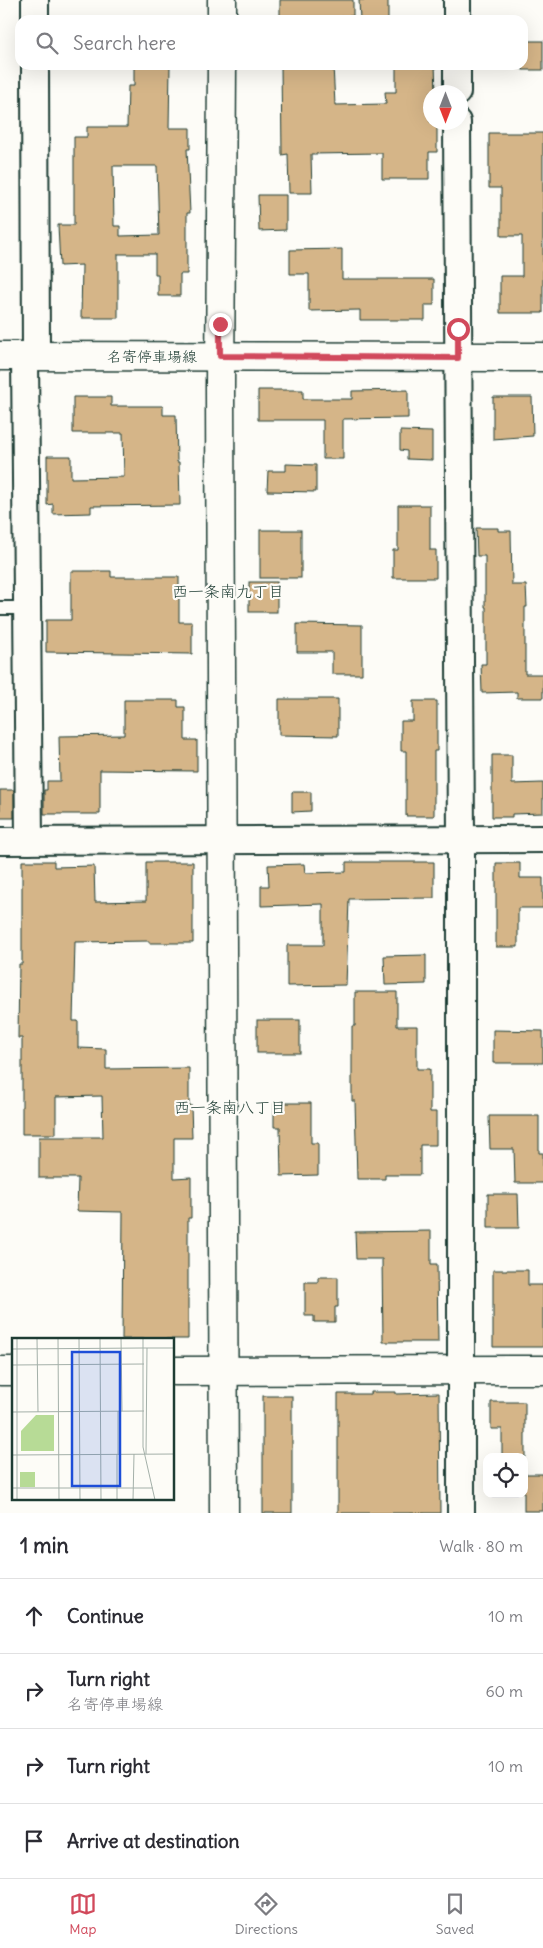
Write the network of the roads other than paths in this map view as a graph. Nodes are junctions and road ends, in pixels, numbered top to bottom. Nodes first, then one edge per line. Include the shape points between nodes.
1 (35, 0) edge
2 (222, 0) edge
3 (456, 0) edge
4 (35, 15) edge
5 (222, 15) edge
6 (457, 15) edge
7 (35, 70) edge
8 (222, 70) edge
9 (457, 70) edge
10 (457, 85) edge
11 (457, 130) edge
12 (21, 355) edge
13 (220, 356) junction
14 (543, 357) edge
15 (458, 358) junction
16 (0, 608) edge
17 (27, 608) junction
18 (221, 839) junction
19 (461, 839) junction
20 (543, 839) edge
21 (0, 841) edge
22 (29, 841) junction
23 (175, 1370) edge
24 (223, 1370) junction
25 (461, 1370) junction
26 (543, 1370) edge
27 (224, 1513) edge
28 (461, 1513) edge

1 - 4 street
2 - 5 street
3 - 6 street
7 - 12 street
8 - 13 street
9 - 10 street
11 - 15 street
12 - 13 street, 名寄停車場線
12 - 17 street
13 - 15 street, 名寄停車場線
13 - 18 street
14 - 15 street, 名寄停車場線
15 - 19 street
16 - 17 lane
17 - 22 street
18 - 19 street
18 - 22 street
18 - 24 street
19 - 20 street
19 - 25 street
21 - 22 street
23 - 24 street
24 - 25 street
24 - 27 street
25 - 26 street
25 - 28 street

